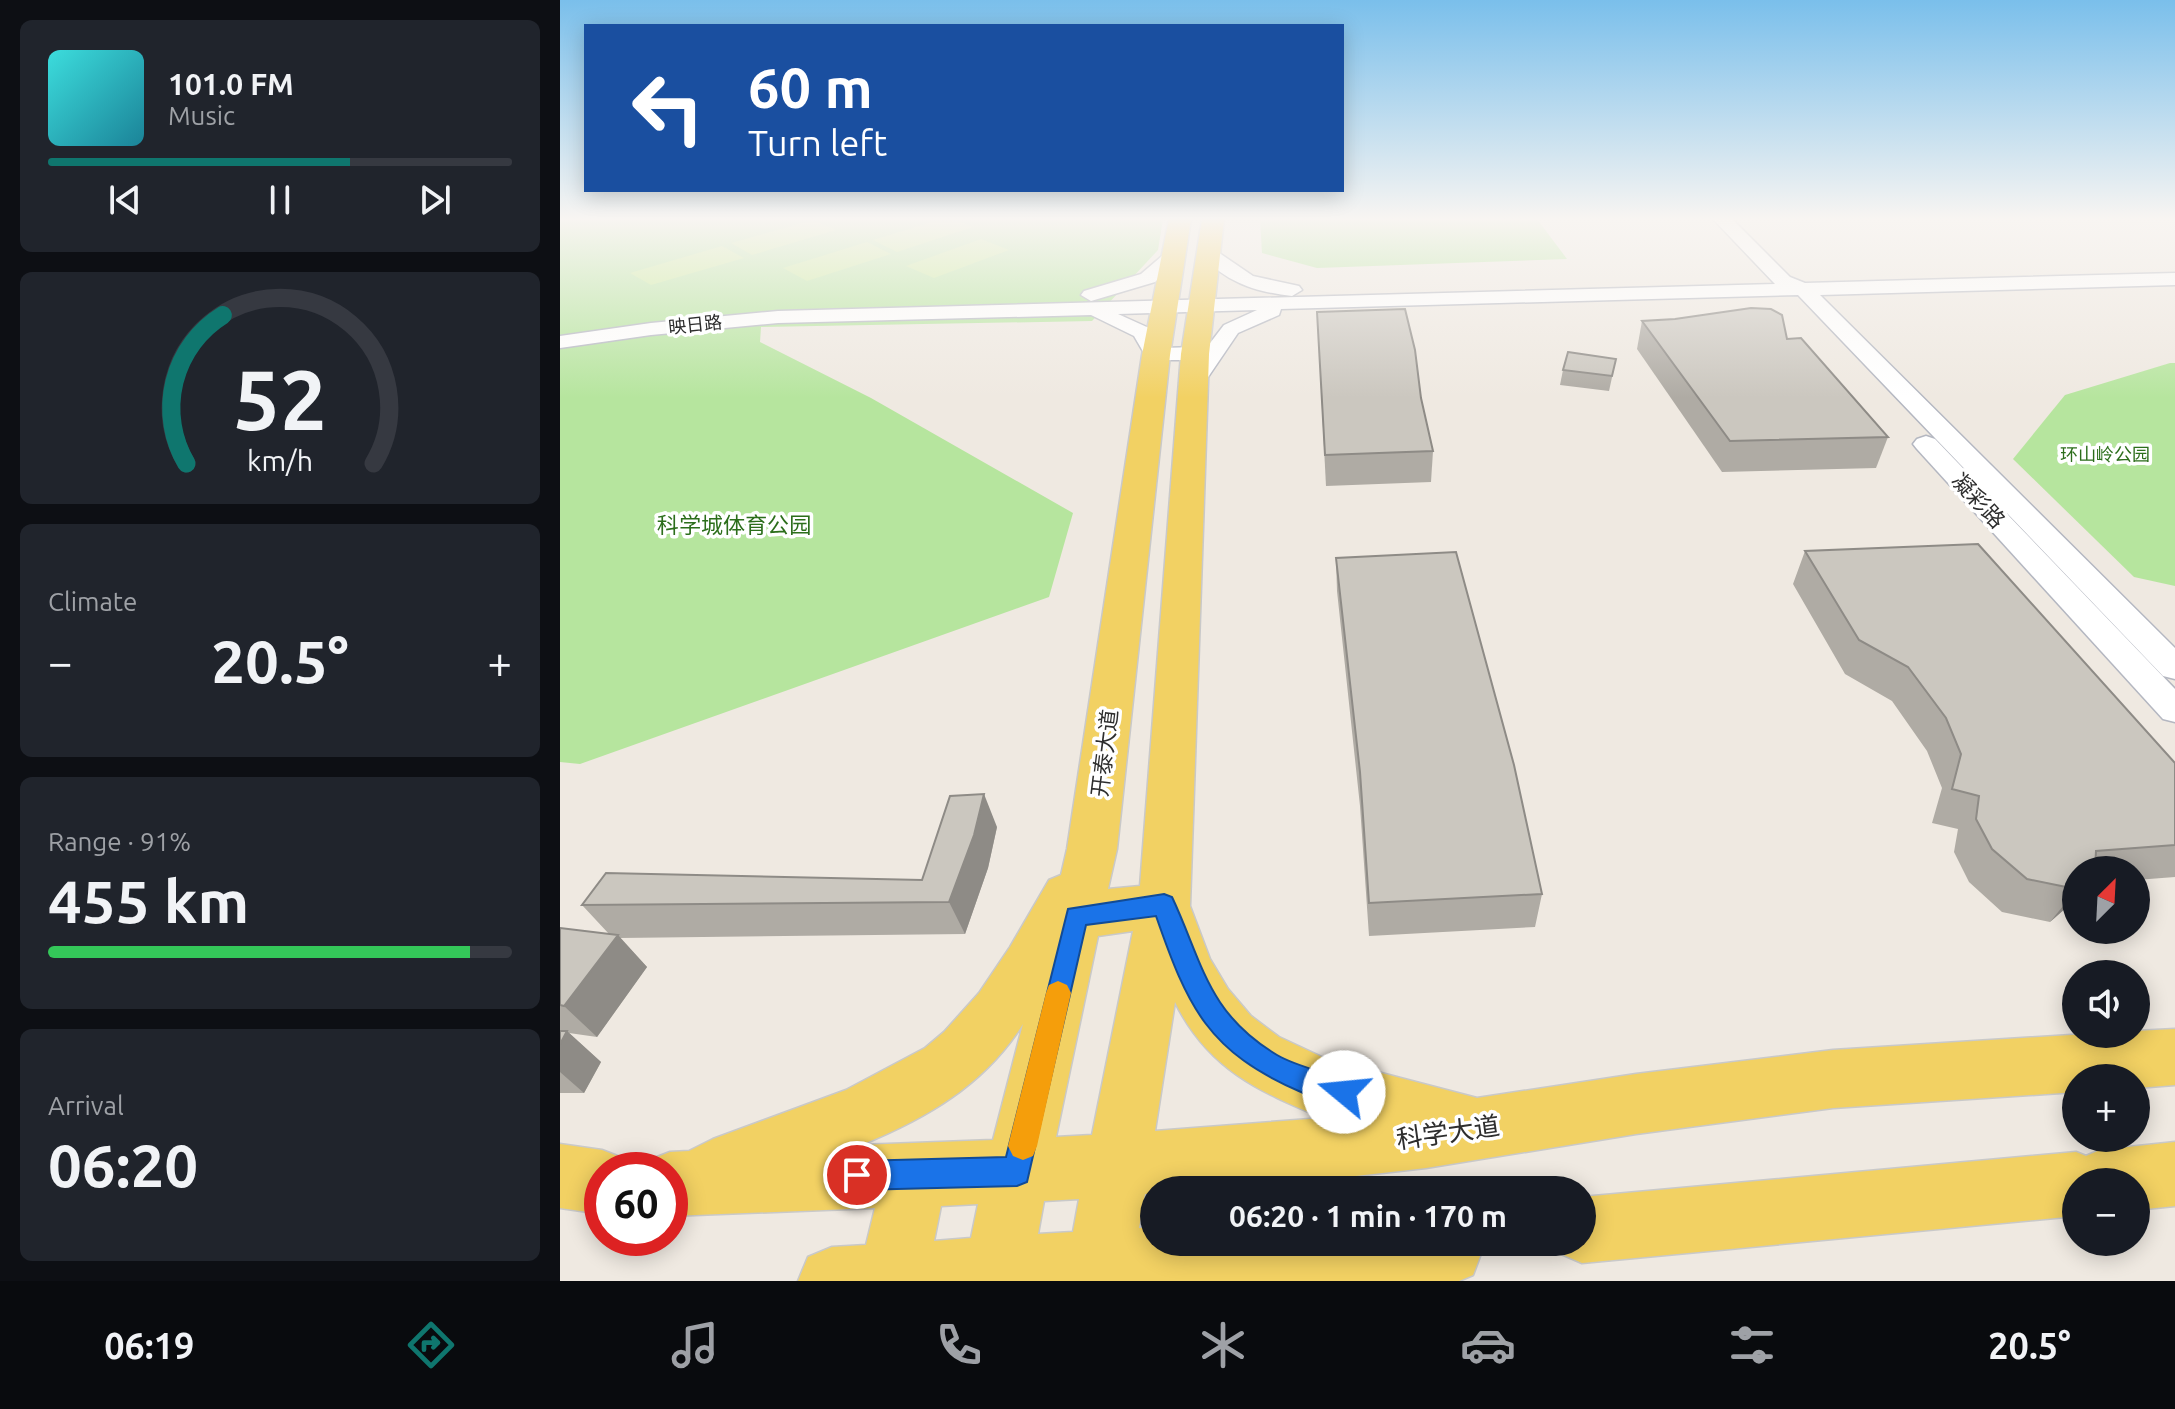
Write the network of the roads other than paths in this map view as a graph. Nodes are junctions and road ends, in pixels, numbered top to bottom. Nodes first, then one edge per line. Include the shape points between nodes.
1 (1146, 279) edge
2 (1170, 279) edge
3 (1205, 279) edge
4 (1242, 279) edge
5 (1781, 279) edge
6 (1935, 279) edge
7 (2175, 279) edge
8 (1785, 283) junction
9 (1327, 299) junction
10 (1202, 302) junction
11 (1165, 303) junction
12 (1071, 304) junction
13 (560, 325) edge
14 (560, 342) edge
15 (1156, 355) junction
16 (1194, 368) junction
17 (2175, 668) edge
18 (2175, 710) edge
19 (1092, 849) junction
20 (1164, 905) junction
21 (1076, 916) junction
22 (2175, 1046) edge
23 (2175, 1057) edge
24 (2113, 1061) junction
25 (1481, 1128) junction
26 (1120, 1165) junction
27 (1017, 1171) junction
28 (915, 1174) junction
29 (560, 1176) edge
30 (584, 1179) edge
31 (688, 1179) edge
32 (688, 1183) edge
33 (2062, 1185) edge
34 (1596, 1229) edge
35 (1291, 1256) edge
36 (1438, 1256) edge
37 (1099, 1273) edge
38 (997, 1276) edge
39 (863, 1279) edge
40 (1384, 1281) edge

1 - 12 street
2 - 11 main road, 开泰大道
3 - 10 main road
4 - 9 street
5 - 8 street
6 - 8 street, 映日路
7 - 8 street, 映日路
8 - 9 street, 映日路
8 - 17 street, 凝彩路
8 - 18 street, 凝彩路
9 - 10 street, 映日路
9 - 16 street via 1265,312 1231,329
10 - 11 street, 映日路
10 - 16 main road
11 - 12 street, 映日路
11 - 15 main road, 开泰大道
12 - 13 street, 映日路 via 735,310
12 - 14 street, 映日路 via 753,318
12 - 15 street via 1133,326
15 - 16 street
15 - 19 main road, 开泰大道
16 - 20 main road
19 - 21 main road, 开泰大道
19 - 31 main road via 1024,974 990,1022 947,1067 885,1104
20 - 21 main road
20 - 25 main road via 1208,1008 1233,1038 1268,1065 1316,1085
20 - 26 main road
21 - 27 main road, 开泰大道
22 - 24 main road
23 - 24 main road, 科学大道
24 - 25 main road, 科学大道 via 1833,1079
25 - 26 main road, 科学大道 via 1283,1153
26 - 27 main road, 科学大道
26 - 37 main road
27 - 28 main road, 科学大道
27 - 38 main road, 开泰大道
28 - 32 main road, 科学大道
28 - 39 main road
29 - 30 main road
33 - 34 main road
35 - 37 main road
36 - 40 main road
37 - 38 main road
38 - 39 main road

